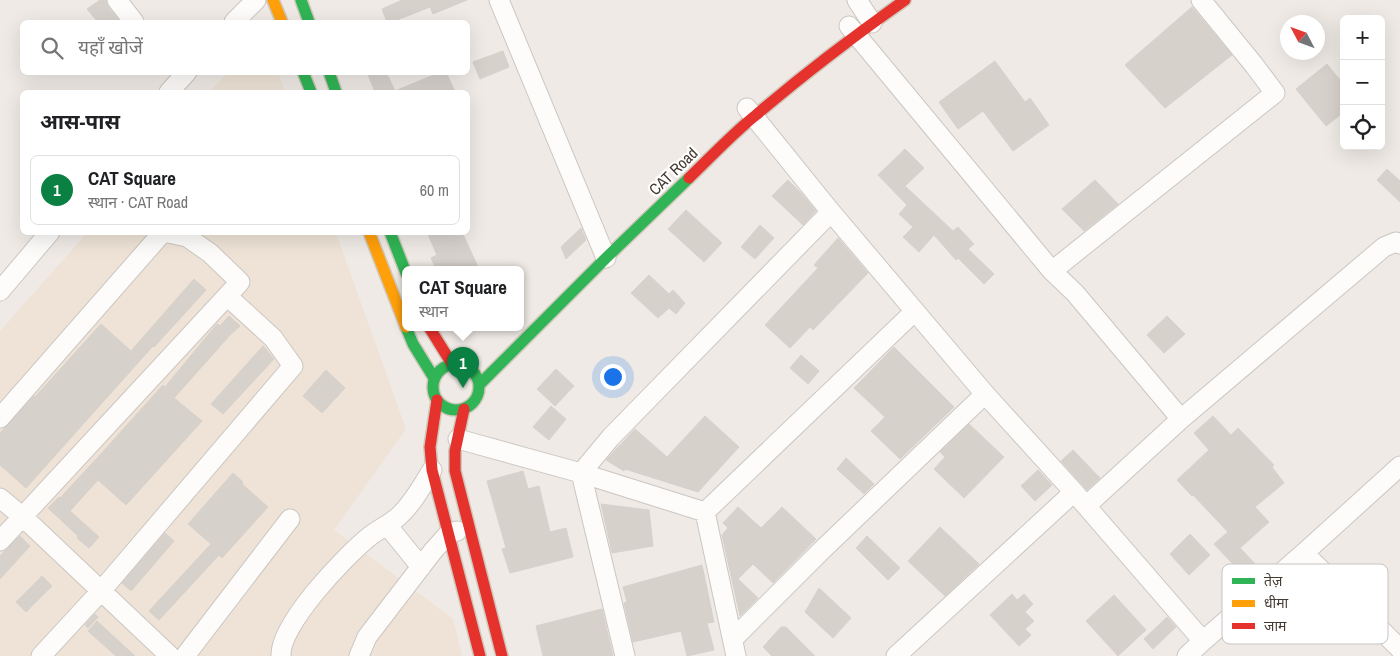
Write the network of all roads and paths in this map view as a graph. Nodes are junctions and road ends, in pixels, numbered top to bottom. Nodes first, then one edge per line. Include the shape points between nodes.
1 (117, 0) edge
2 (256, 0) edge
3 (273, 0) edge
4 (301, 0) edge
5 (499, 0) edge
6 (905, 0) edge
7 (1201, 0) edge
8 (868, 10) edge
9 (132, 20) edge
10 (236, 20) edge
11 (281, 20) edge
12 (308, 20) edge
13 (848, 30) junction
14 (303, 75) edge
15 (330, 75) edge
16 (310, 90) edge
17 (335, 90) edge
18 (751, 108) junction
19 (670, 180) dead end
20 (831, 212) junction
21 (47, 235) edge
22 (160, 235) edge
23 (181, 235) edge
24 (369, 235) edge
25 (391, 235) edge
26 (1400, 244) edge
27 (602, 249) junction
28 (401, 260) junction
29 (403, 266) edge
30 (383, 267) junction
31 (1052, 271) junction
32 (0, 291) edge
33 (227, 296) junction
34 (915, 311) junction
35 (402, 318) edge
36 (408, 331) edge
37 (432, 331) edge
38 (452, 364) junction
39 (434, 378) junction
40 (479, 385) junction
41 (986, 394) junction
42 (437, 400) junction
43 (464, 409) junction
44 (0, 418) edge
45 (1181, 419) junction
46 (458, 440) junction
47 (1400, 466) edge
48 (432, 470) junction
49 (581, 473) junction
50 (1074, 492) junction
51 (0, 498) edge
52 (1086, 506) junction
53 (705, 512) junction
54 (22, 517) junction
55 (290, 520) dead end
56 (387, 525) junction
57 (469, 527) junction
58 (449, 533) junction
59 (0, 541) edge
60 (1304, 553) junction
61 (1291, 564) edge
62 (1315, 564) edge
63 (421, 568) junction
64 (101, 591) junction
65 (1222, 624) edge
66 (1388, 637) edge
67 (1203, 641) junction
68 (734, 647) edge
69 (1400, 649) edge
70 (41, 656) edge
71 (170, 656) edge
72 (184, 656) edge
73 (281, 656) edge
74 (359, 656) edge
75 (480, 656) edge
76 (502, 656) edge
77 (625, 656) edge
78 (896, 656) edge
79 (1187, 656) edge

1 - 9 street
2 - 10 street
3 - 11 street
4 - 12 street
5 - 27 street
6 - 8 street, CAT Road
7 - 31 street via 1275,93
8 - 13 street, CAT Road
13 - 18 street, CAT Road via 795,82
13 - 31 street
14 - 16 street
15 - 17 street
18 - 19 street, CAT Road
18 - 20 street
18 - 27 street, CAT Road
20 - 34 street
20 - 49 street via 611,437
21 - 32 street
22 - 44 street
23 - 33 street via 210,253 240,282
24 - 30 street
25 - 28 street
26 - 45 street via 1396,242 1384,247
27 - 40 street, CAT Road
28 - 29 street
28 - 30 street
30 - 35 street
31 - 45 street via 1075,293
33 - 54 street
33 - 64 street via 273,338 293,366
34 - 41 street
34 - 53 street
36 - 39 street
37 - 38 street
38 - 39 street via 444,366
38 - 40 street via 471,363
39 - 42 street via 433,393
40 - 43 street via 476,400
41 - 50 street
41 - 68 street via 822,550
42 - 43 street via 449,409
42 - 48 street via 430,446
43 - 46 street
45 - 52 street
46 - 49 street
46 - 57 street via 455,471
47 - 60 street
48 - 56 street via 414,500
48 - 58 street
49 - 53 street
49 - 77 street
50 - 52 street
50 - 78 street
51 - 54 street
52 - 67 street
53 - 68 street
54 - 59 street
54 - 64 street
55 - 72 street
56 - 63 street
56 - 73 street via 369,537 320,586 290,625 280,648
57 - 58 street
57 - 76 street
58 - 63 street
58 - 75 street
60 - 61 street
60 - 62 street
63 - 74 street via 367,636
64 - 70 street
64 - 71 street
65 - 67 street
66 - 69 street
67 - 79 street

